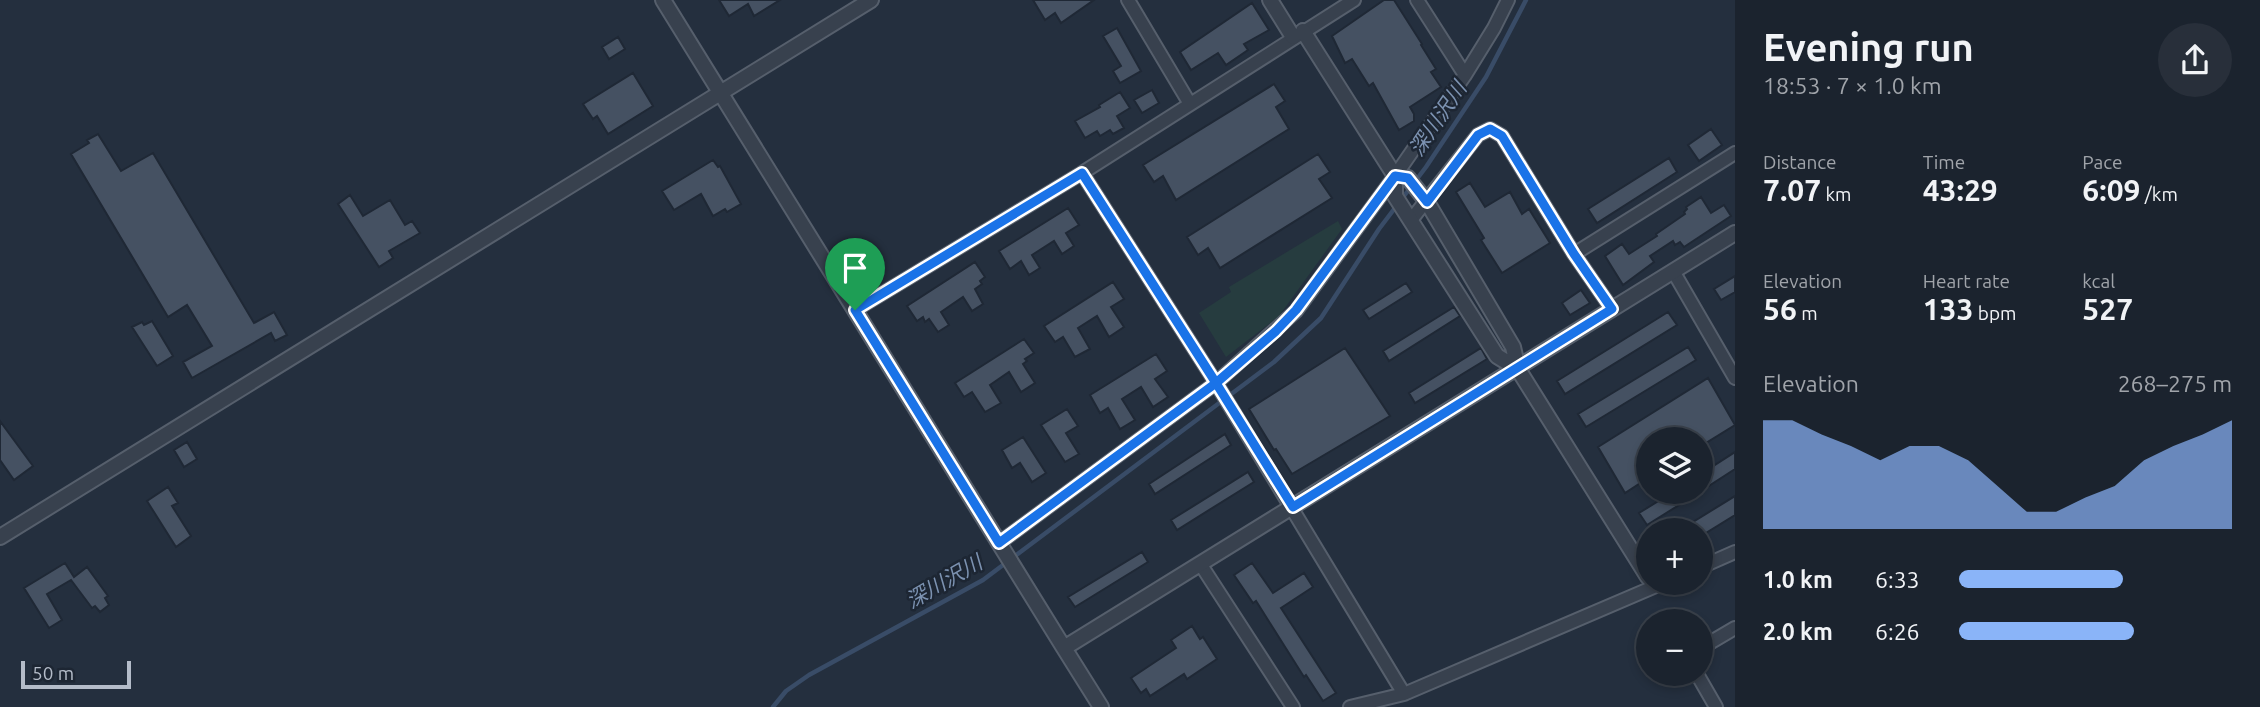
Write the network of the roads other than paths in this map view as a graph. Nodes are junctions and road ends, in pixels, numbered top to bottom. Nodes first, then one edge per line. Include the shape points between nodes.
1 (663, 0) edge
2 (871, 0) edge
3 (1128, 0) edge
4 (1270, 0) edge
5 (1354, 0) edge
6 (1417, 0) edge
7 (1508, 0) edge
8 (1298, 34) junction
9 (1465, 75) junction
10 (720, 92) junction
11 (1190, 104) junction
12 (1735, 153) edge
13 (1082, 173) junction
14 (1402, 177) junction
15 (1427, 202) junction
16 (1403, 208) junction
17 (1735, 233) edge
18 (1574, 254) junction
19 (1673, 271) junction
20 (1612, 309) junction
21 (855, 310) junction
22 (1518, 369) junction
23 (1735, 378) edge
24 (1219, 388) junction
25 (1293, 507) junction
26 (0, 537) edge
27 (1002, 548) junction
28 (1636, 552) edge
29 (1735, 552) edge
30 (1713, 562) edge
31 (1201, 565) junction
32 (1636, 590) edge
33 (1735, 628) edge
34 (1713, 641) edge
35 (1064, 648) junction
36 (1704, 686) edge
37 (1404, 694) junction
38 (1101, 707) edge
39 (1293, 707) edge
40 (1350, 707) edge
41 (1716, 707) edge

1 - 10 street
2 - 10 street
3 - 11 street
4 - 8 street
5 - 8 street
6 - 9 street
7 - 9 street
8 - 11 street
8 - 14 street
9 - 14 street
10 - 21 street
10 - 26 street
11 - 13 street
12 - 18 street
13 - 21 street
13 - 24 street
14 - 15 street
14 - 16 street
14 - 24 street via 1296,310
15 - 16 street
15 - 18 street via 1478,135 1490,129 1502,136
15 - 22 street via 1513,346
16 - 22 street via 1497,356
17 - 19 street
18 - 20 street
19 - 20 street
19 - 23 street
20 - 22 street
21 - 27 street
22 - 25 street
22 - 28 street
24 - 25 street
24 - 27 street
25 - 31 street
25 - 37 street
27 - 35 street
29 - 30 street
31 - 35 street
31 - 39 street
32 - 37 street
33 - 34 street
35 - 38 street
36 - 41 street
37 - 40 street

